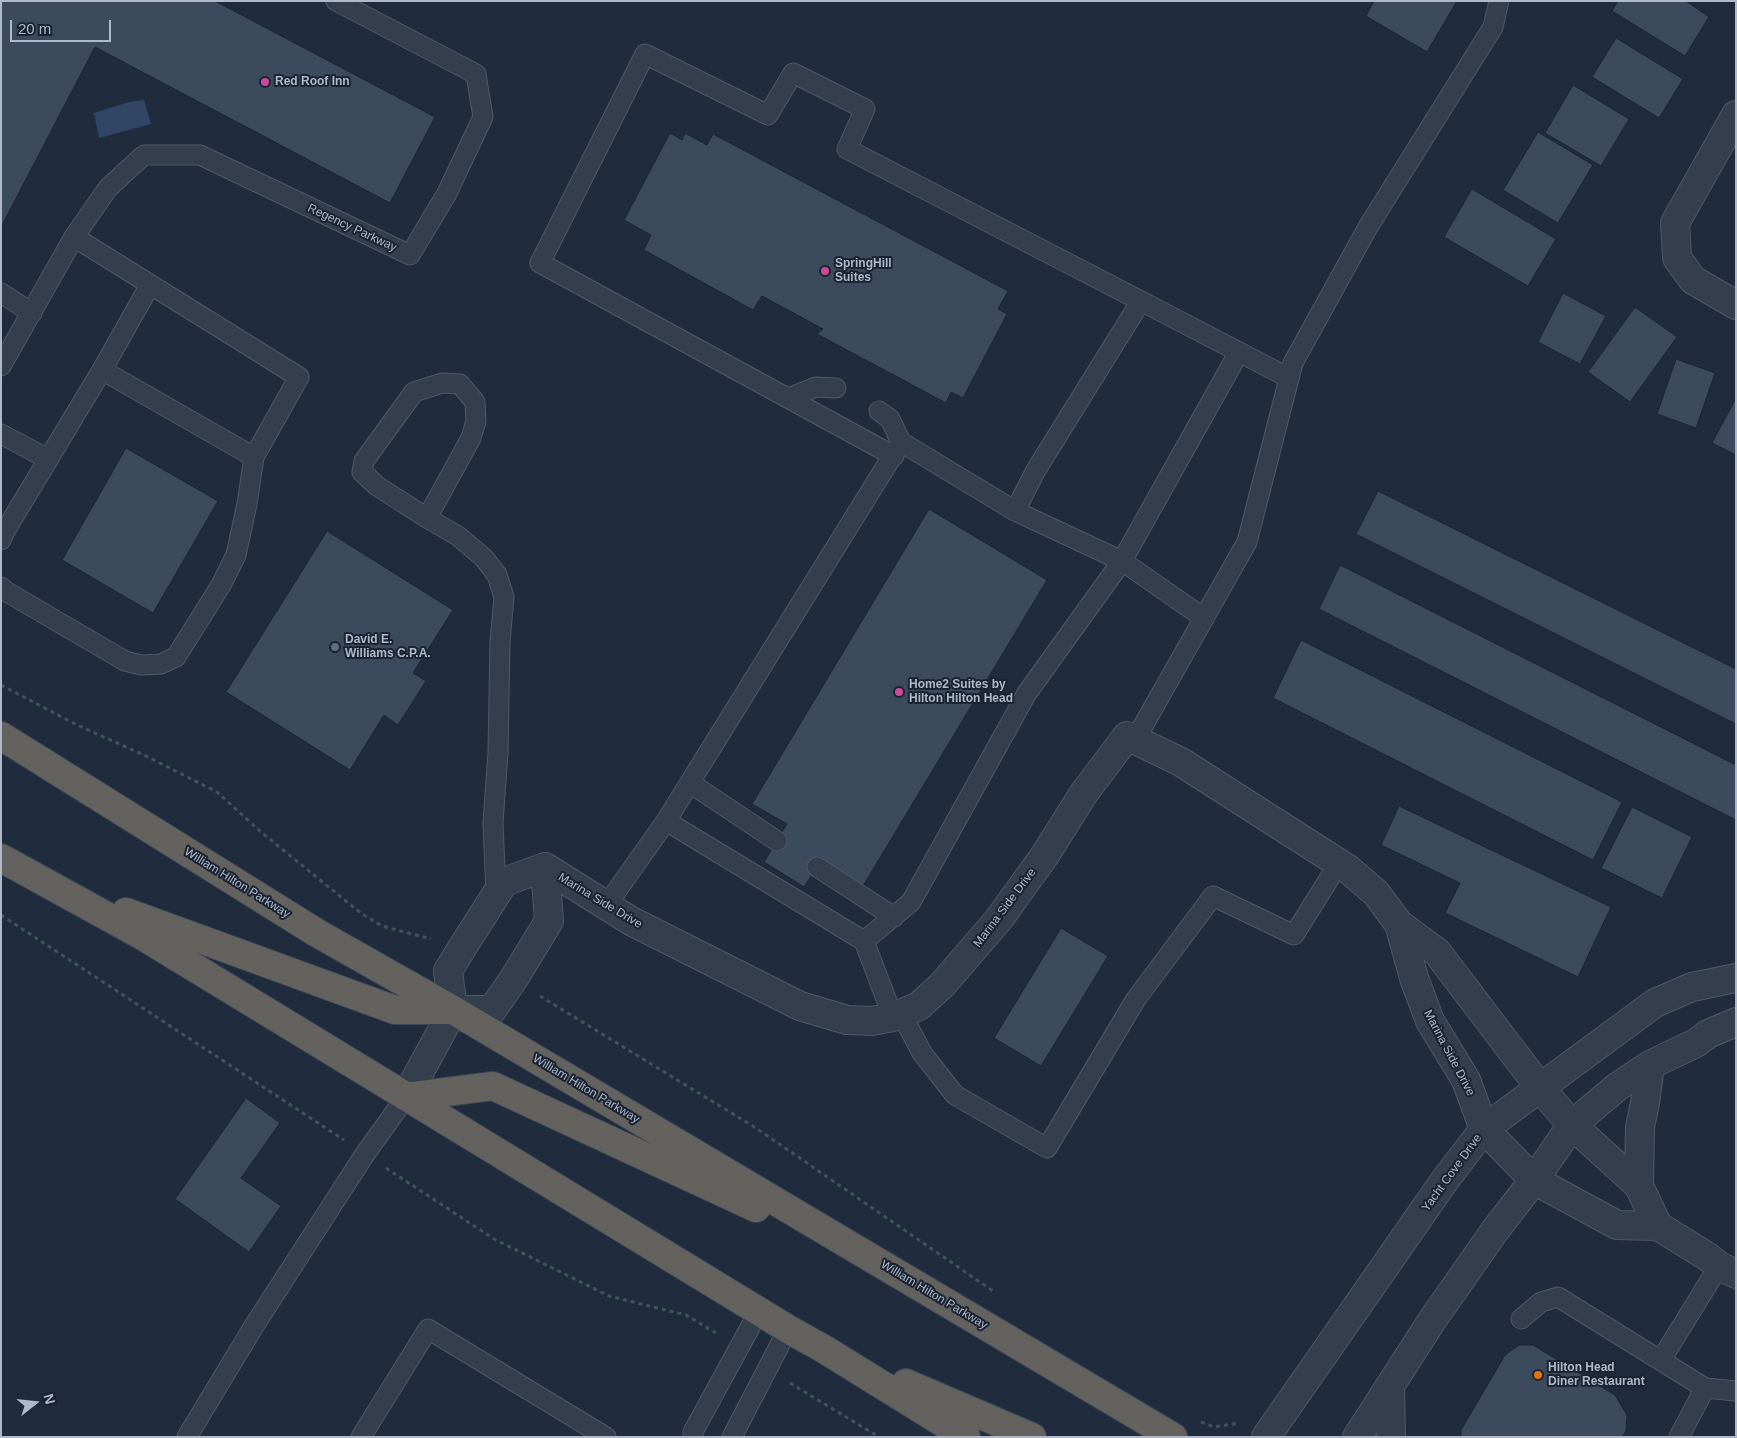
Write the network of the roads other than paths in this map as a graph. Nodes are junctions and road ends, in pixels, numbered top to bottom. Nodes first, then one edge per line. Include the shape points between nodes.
1 (336, 1) edge
2 (1499, 1) edge
3 (1736, 115) edge
4 (74, 238) junction
5 (150, 285) junction
6 (1, 293) edge
7 (1141, 301) junction
8 (1736, 306) edge
9 (32, 313) junction
10 (1239, 352) junction
11 (1, 366) edge
12 (102, 370) junction
13 (1289, 378) junction
14 (836, 388) dead end
15 (788, 398) junction
16 (879, 411) dead end
17 (1, 434) edge
18 (897, 449) junction
19 (254, 457) junction
20 (48, 460) junction
21 (1014, 511) junction
22 (427, 518) junction
23 (1, 540) edge
24 (1122, 561) junction
25 (1, 587) edge
26 (1204, 618) junction
27 (1, 736) edge
28 (1135, 740) junction
29 (690, 784) junction
30 (666, 821) junction
31 (777, 841) dead end
32 (1, 858) edge
33 (1339, 863) junction
34 (545, 867) junction
35 (817, 867) dead end
36 (43, 882) junction
37 (496, 894) junction
38 (606, 906) junction
39 (894, 917) junction
40 (1399, 924) junction
41 (864, 942) junction
42 (1736, 978) edge
43 (453, 1010) junction
44 (897, 1015) junction
45 (1736, 1022) edge
46 (1650, 1065) junction
47 (1541, 1089) junction
48 (406, 1097) junction
49 (1572, 1125) junction
50 (1484, 1129) junction
51 (1534, 1180) junction
52 (1639, 1186) junction
53 (1658, 1226) junction
54 (1727, 1270) edge
55 (893, 1271) junction
56 (759, 1311) junction
57 (1521, 1319) dead end
58 (788, 1329) junction
59 (824, 1348) junction
60 (1662, 1360) junction
61 (1390, 1386) junction
62 (1705, 1388) junction
63 (1736, 1391) edge
64 (1267, 1436) edge
65 (187, 1437) edge
66 (360, 1437) edge
67 (606, 1437) edge
68 (693, 1437) edge
69 (732, 1437) edge
70 (966, 1437) edge
71 (1032, 1437) edge
72 (1173, 1437) edge
73 (1357, 1437) edge
74 (1391, 1437) edge
75 (1679, 1437) edge

1 - 4 lane, Regency Parkway via 476,74 483,117 446,195 410,255 200,155 144,154 108,188
2 - 13 lane via 1493,27 1368,227 1293,362
3 - 8 street via 1674,223 1677,258 1693,280
4 - 5 lane
4 - 9 lane, Regency Parkway
5 - 12 lane
5 - 19 lane via 299,377
6 - 9 lane
7 - 10 lane
7 - 15 lane via 847,148 865,109 793,73 768,115 645,54 540,263
7 - 21 lane
9 - 11 lane, Regency Parkway
10 - 13 lane
10 - 24 lane
12 - 19 lane
12 - 20 lane
13 - 26 lane via 1247,542
14 - 15 lane via 816,387
15 - 18 lane
16 - 18 lane via 890,419
17 - 20 lane
18 - 21 lane
18 - 29 lane
19 - 25 lane via 236,555 222,585 176,657 161,664 141,665 126,661
20 - 23 lane
21 - 24 lane
22 - 22 lane via 377,486 362,472 364,461 414,392 442,383 460,384 474,402 476,421 471,438
22 - 37 lane via 458,536 484,558 497,575 504,597 493,823
24 - 26 lane
24 - 39 lane via 1027,693 911,902
26 - 28 lane
27 - 43 highway, William Hilton Parkway via 317,933
28 - 33 street, Marina Side Drive via 1181,762
28 - 44 street, Marina Side Drive via 1127,736 1084,792 1000,919 942,985 919,1006
29 - 30 lane
29 - 31 lane
30 - 38 lane
30 - 41 lane
32 - 36 highway
33 - 40 street, Marina Side Drive via 1376,894
33 - 44 lane via 1294,935 1214,896 1136,999 1047,1148 955,1096
34 - 37 street, Marina Side Drive via 504,882
34 - 38 street, Marina Side Drive
34 - 43 street, Marina Side Drive via 549,921 513,980 492,1010
35 - 39 lane
36 - 43 highway via 395,1010
36 - 48 highway via 141,935
37 - 43 street, Marina Side Drive via 448,972
38 - 44 street, Marina Side Drive via 800,1006 846,1020 872,1021
39 - 41 lane
40 - 47 street, Marina Side Drive via 1436,952
40 - 50 street, Marina Side Drive via 1430,1021 1466,1080
41 - 44 lane
42 - 47 street, Yacht Cove Drive via 1692,987 1655,1003
43 - 48 street
43 - 55 highway, William Hilton Parkway
45 - 46 street
46 - 49 street via 1617,1087
46 - 52 street, Marina Side Drive via 1640,1127
47 - 49 street, Marina Side Drive
47 - 50 street, Yacht Cove Drive
48 - 55 highway via 493,1086
48 - 56 highway
48 - 65 lane via 365,1154 254,1326
49 - 51 street
49 - 52 street, Marina Side Drive
50 - 51 street, Marina Side Drive
50 - 64 street, Yacht Cove Drive
51 - 53 street, Marina Side Drive via 1617,1224
51 - 61 street via 1433,1319
52 - 53 street, Marina Side Drive
53 - 54 street, Marina Side Drive
54 - 60 lane
55 - 72 highway, William Hilton Parkway
56 - 58 highway
56 - 68 lane
57 - 60 lane via 1541,1302 1558,1297
58 - 59 highway
58 - 69 lane
59 - 70 highway
59 - 71 highway
60 - 62 lane
61 - 73 street
61 - 74 street
62 - 63 lane
62 - 75 lane
66 - 67 lane via 428,1328

